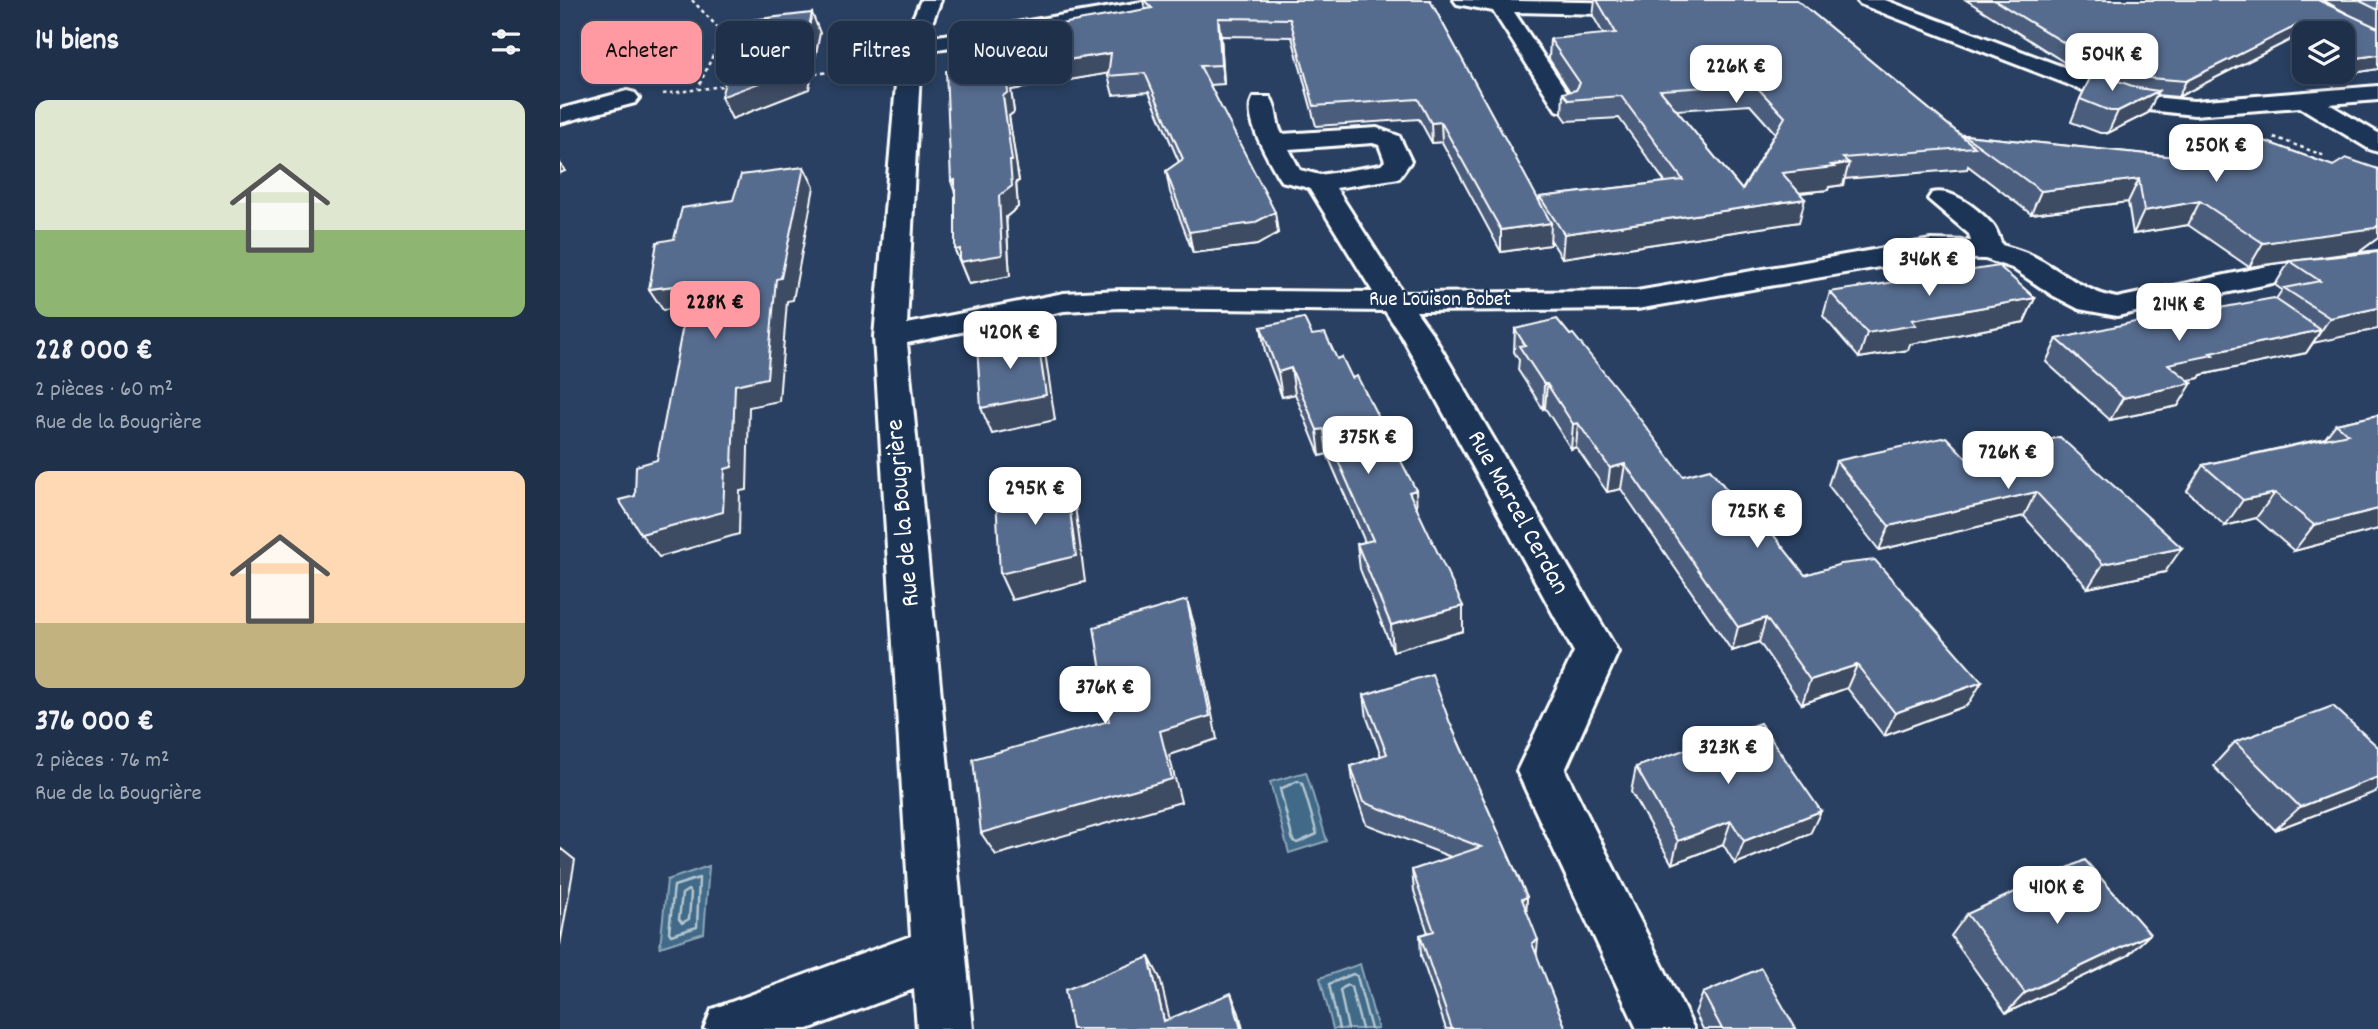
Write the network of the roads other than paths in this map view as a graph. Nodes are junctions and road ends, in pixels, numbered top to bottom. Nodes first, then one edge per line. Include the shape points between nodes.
1 (931, 0) edge
2 (1190, 0) edge
3 (1464, 0) edge
4 (1870, 0) edge
5 (1500, 6) junction
6 (1652, 9) edge
7 (918, 21) edge
8 (935, 49) edge
9 (896, 84) edge
10 (2378, 93) edge
11 (627, 98) road end
12 (2304, 99) junction
13 (1262, 102) dead end
14 (1564, 105) edge
15 (560, 116) edge
16 (1274, 142) junction
17 (2378, 144) edge
18 (1319, 183) junction
19 (1942, 199) dead end
20 (1989, 250) junction
21 (2378, 261) edge
22 (1393, 302) junction
23 (890, 337) junction
24 (939, 953) junction
25 (732, 1029) edge
26 (944, 1029) edge
27 (1666, 1029) edge

1 - 7 street, Rue de la Bougrière
2 - 8 street
3 - 5 street
4 - 12 street via 2137,103 2174,108
5 - 6 street
5 - 14 street
9 - 23 street, Rue de la Bougrière
10 - 12 street
11 - 15 street
12 - 17 street
13 - 16 street via 1264,124
16 - 18 street via 1290,175
16 - 18 street via 1379,127 1390,141 1398,161 1390,172
18 - 22 street, Rue Marcel Cerdan
19 - 20 street via 1982,230
20 - 21 street, Rue Louison Bobet via 2022,262 2090,302 2117,307 2277,273
20 - 22 street, Rue Louison Bobet via 1931,249 1637,300
22 - 23 street, Rue Louison Bobet via 1064,302
22 - 27 street, Rue Marcel Cerdan via 1417,335 1596,652 1541,771
23 - 24 street, Rue de la Bougrière
24 - 25 street
24 - 26 street, Rue de la Bougrière

